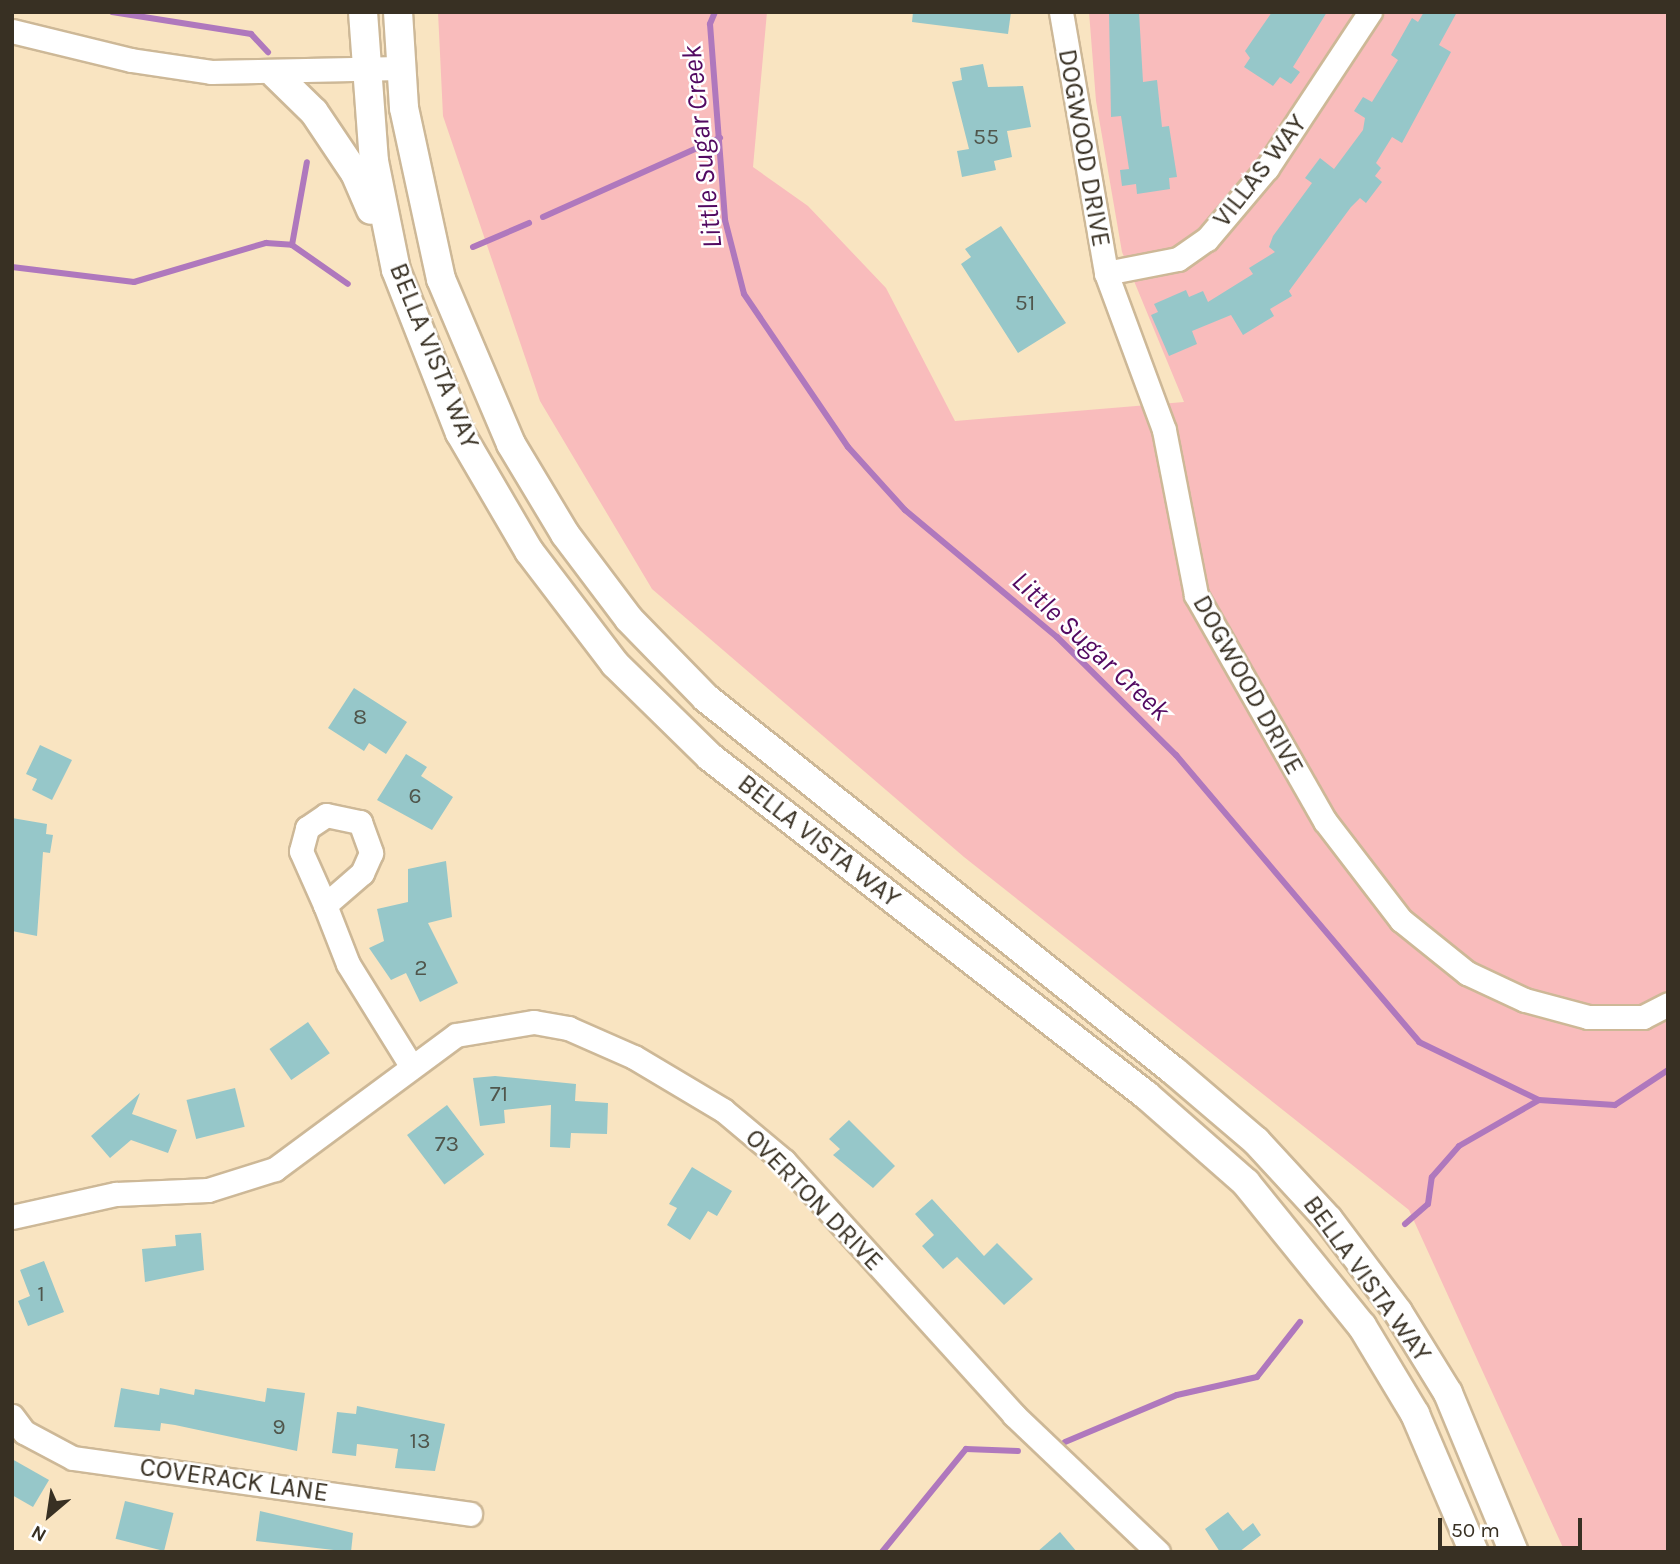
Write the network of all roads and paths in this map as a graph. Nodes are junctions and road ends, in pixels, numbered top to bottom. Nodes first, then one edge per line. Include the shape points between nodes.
1 (363, 12) edge
2 (398, 12) edge
3 (1061, 12) edge
4 (1370, 12) edge
5 (12, 31) edge
6 (400, 68) junction
7 (363, 69) junction
8 (275, 74) junction
9 (396, 270) junction
10 (1106, 272) junction
11 (325, 905) dead end
12 (1668, 1004) edge
13 (410, 1064) junction
14 (12, 1217) edge
15 (12, 1416) edge
16 (470, 1514) dead end
17 (1158, 1552) edge
18 (1474, 1552) edge
19 (1514, 1552) edge

1 - 7 main road, BELLA VISTA WAY
2 - 6 main road, BELLA VISTA WAY
3 - 10 street, DOGWOOD DRIVE
4 - 10 street, VILLAS WAY via 1267,168 1207,239 1178,259
5 - 8 street via 131,60
6 - 7 street
6 - 19 main road, BELLA VISTA WAY via 422,213 441,279 511,444 565,534 629,619 706,698 1256,1140 1319,1209 1398,1312 1448,1393
7 - 8 street
7 - 9 main road, BELLA VISTA WAY
8 - 9 main road via 314,112 355,173
9 - 18 main road, BELLA VISTA WAY via 460,433 529,551 615,664 710,757 1116,1072 1246,1183 1362,1326 1415,1414
10 - 12 street, DOGWOOD DRIVE via 1164,430 1175,514 1196,595 1325,821 1393,909 1467,973 1525,1000 1612,1020 1643,1017
11 - 13 street via 348,964
13 - 14 street, OVERTON DRIVE via 275,1169 208,1189 116,1194
13 - 17 street, OVERTON DRIVE via 456,1035 534,1022 568,1028 634,1057 723,1110 784,1161 1014,1415
15 - 16 street, COVERACK LANE via 24,1432 72,1458

